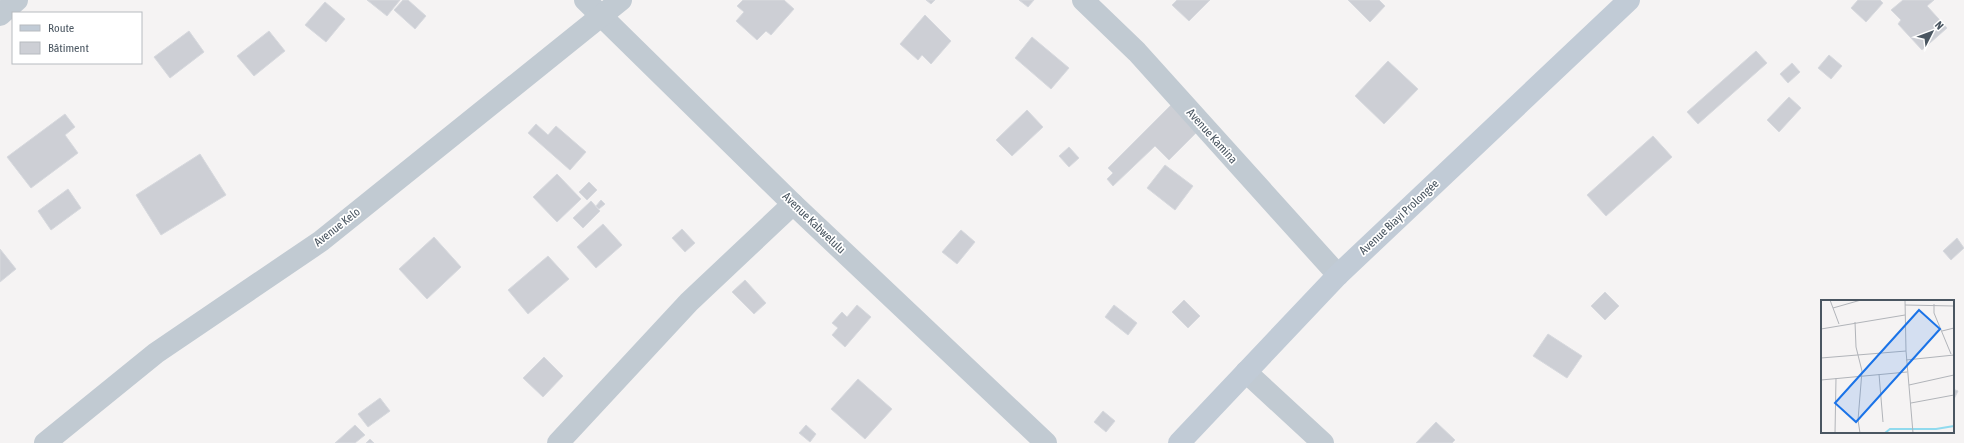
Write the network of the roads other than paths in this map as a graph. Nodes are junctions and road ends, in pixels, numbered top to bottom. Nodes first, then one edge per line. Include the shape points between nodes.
1 (17, 0) edge
2 (585, 0) edge
3 (621, 0) edge
4 (1083, 0) edge
5 (1629, 0) edge
6 (0, 15) edge
7 (603, 16) junction
8 (793, 204) junction
9 (1338, 275) junction
10 (1246, 372) junction
11 (45, 443) edge
12 (558, 443) edge
13 (1046, 443) edge
14 (1179, 443) edge
15 (1323, 443) edge

1 - 6 street
2 - 7 street, Avenue Kabwelulu
3 - 7 street, Avenue Kelo
4 - 9 street, Avenue Kamina via 1137,52
5 - 9 street, Avenue Biayi Prolongée
7 - 8 street, Avenue Kabwelulu
7 - 11 street, Avenue Kelo via 320,241 156,353
8 - 12 street via 689,302
8 - 13 street, Avenue Kabwelulu
9 - 10 street, Avenue Biayi Prolongée
10 - 14 street, Avenue Biayi Prolongée
10 - 15 street

